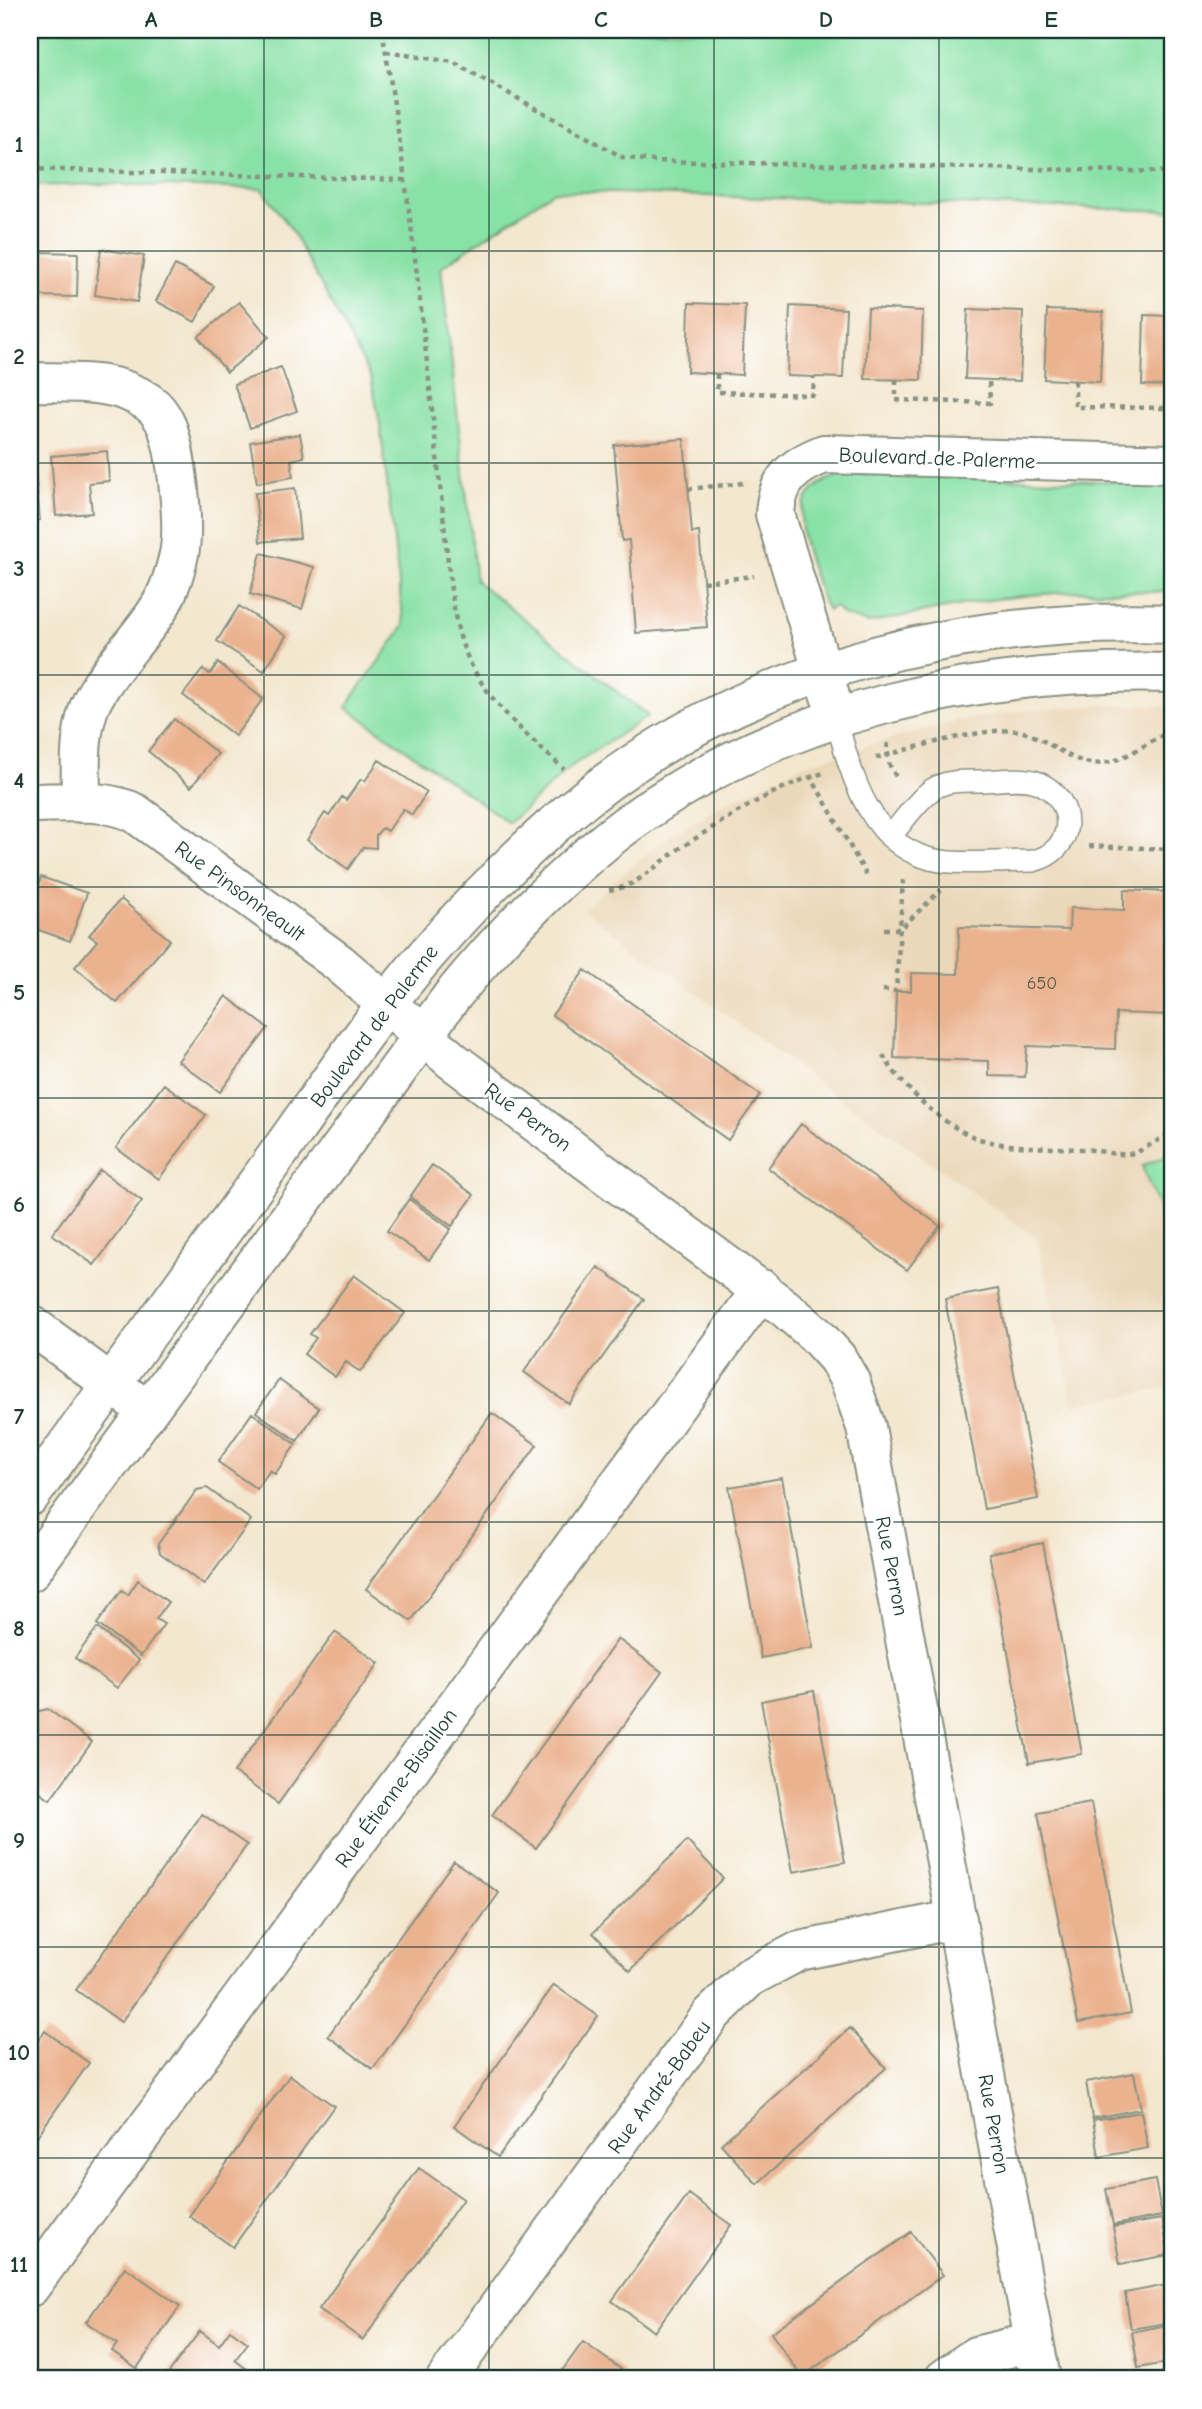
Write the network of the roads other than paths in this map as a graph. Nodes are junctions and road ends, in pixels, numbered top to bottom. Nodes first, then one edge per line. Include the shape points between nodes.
1 (30, 382) edge
2 (1172, 464) edge
3 (1172, 624) edge
4 (823, 671) junction
5 (1172, 673) edge
6 (836, 718) junction
7 (30, 803) edge
8 (81, 803) junction
9 (890, 837) junction
10 (387, 1005) junction
11 (423, 1035) junction
12 (762, 1289) junction
13 (30, 1324) edge
14 (111, 1385) junction
15 (147, 1410) junction
16 (30, 1496) edge
17 (30, 1572) edge
18 (957, 1919) junction
19 (30, 2287) edge
20 (1033, 2342) junction
21 (446, 2379) edge
22 (944, 2379) edge
23 (1041, 2379) edge

1 - 8 street via 99,384 120,388 150,403 161,414 171,441 182,521 180,552 160,607 90,706 81,745
2 - 4 street, Boulevard de Palerme via 824,454 808,461 782,485 775,514
3 - 4 street, Boulevard de Palerme via 1065,624 998,631 886,652
4 - 6 street, Boulevard de Palerme
4 - 10 street, Boulevard de Palerme via 675,739 585,799 460,919
5 - 6 street, Boulevard de Palerme via 1022,678 941,691
6 - 9 lane via 864,802
6 - 11 street, Boulevard de Palerme via 703,776 627,824 573,870 477,966
7 - 8 street, Rue Pinsonneault
8 - 10 street, Rue Pinsonneault via 124,807 135,813 339,963
9 - 9 lane via 915,853 941,861 1033,861 1045,858 1065,839 1067,816 1050,790 1037,782 951,782 932,790
10 - 11 street, Rue Perron
10 - 14 street, Boulevard de Palerme
11 - 12 street, Rue Perron
11 - 15 street, Boulevard de Palerme
12 - 18 street, Rue Perron via 837,1358 860,1406
12 - 19 street, Rue Étienne-Bisaillon
13 - 14 street
14 - 15 street
14 - 16 street, Boulevard de Palerme
15 - 17 street, Boulevard de Palerme
18 - 20 street, Rue Perron
18 - 21 street, Rue André-Babeu via 799,1951 750,1977 711,2015
20 - 22 street via 976,2356
20 - 23 street, Rue Perron

